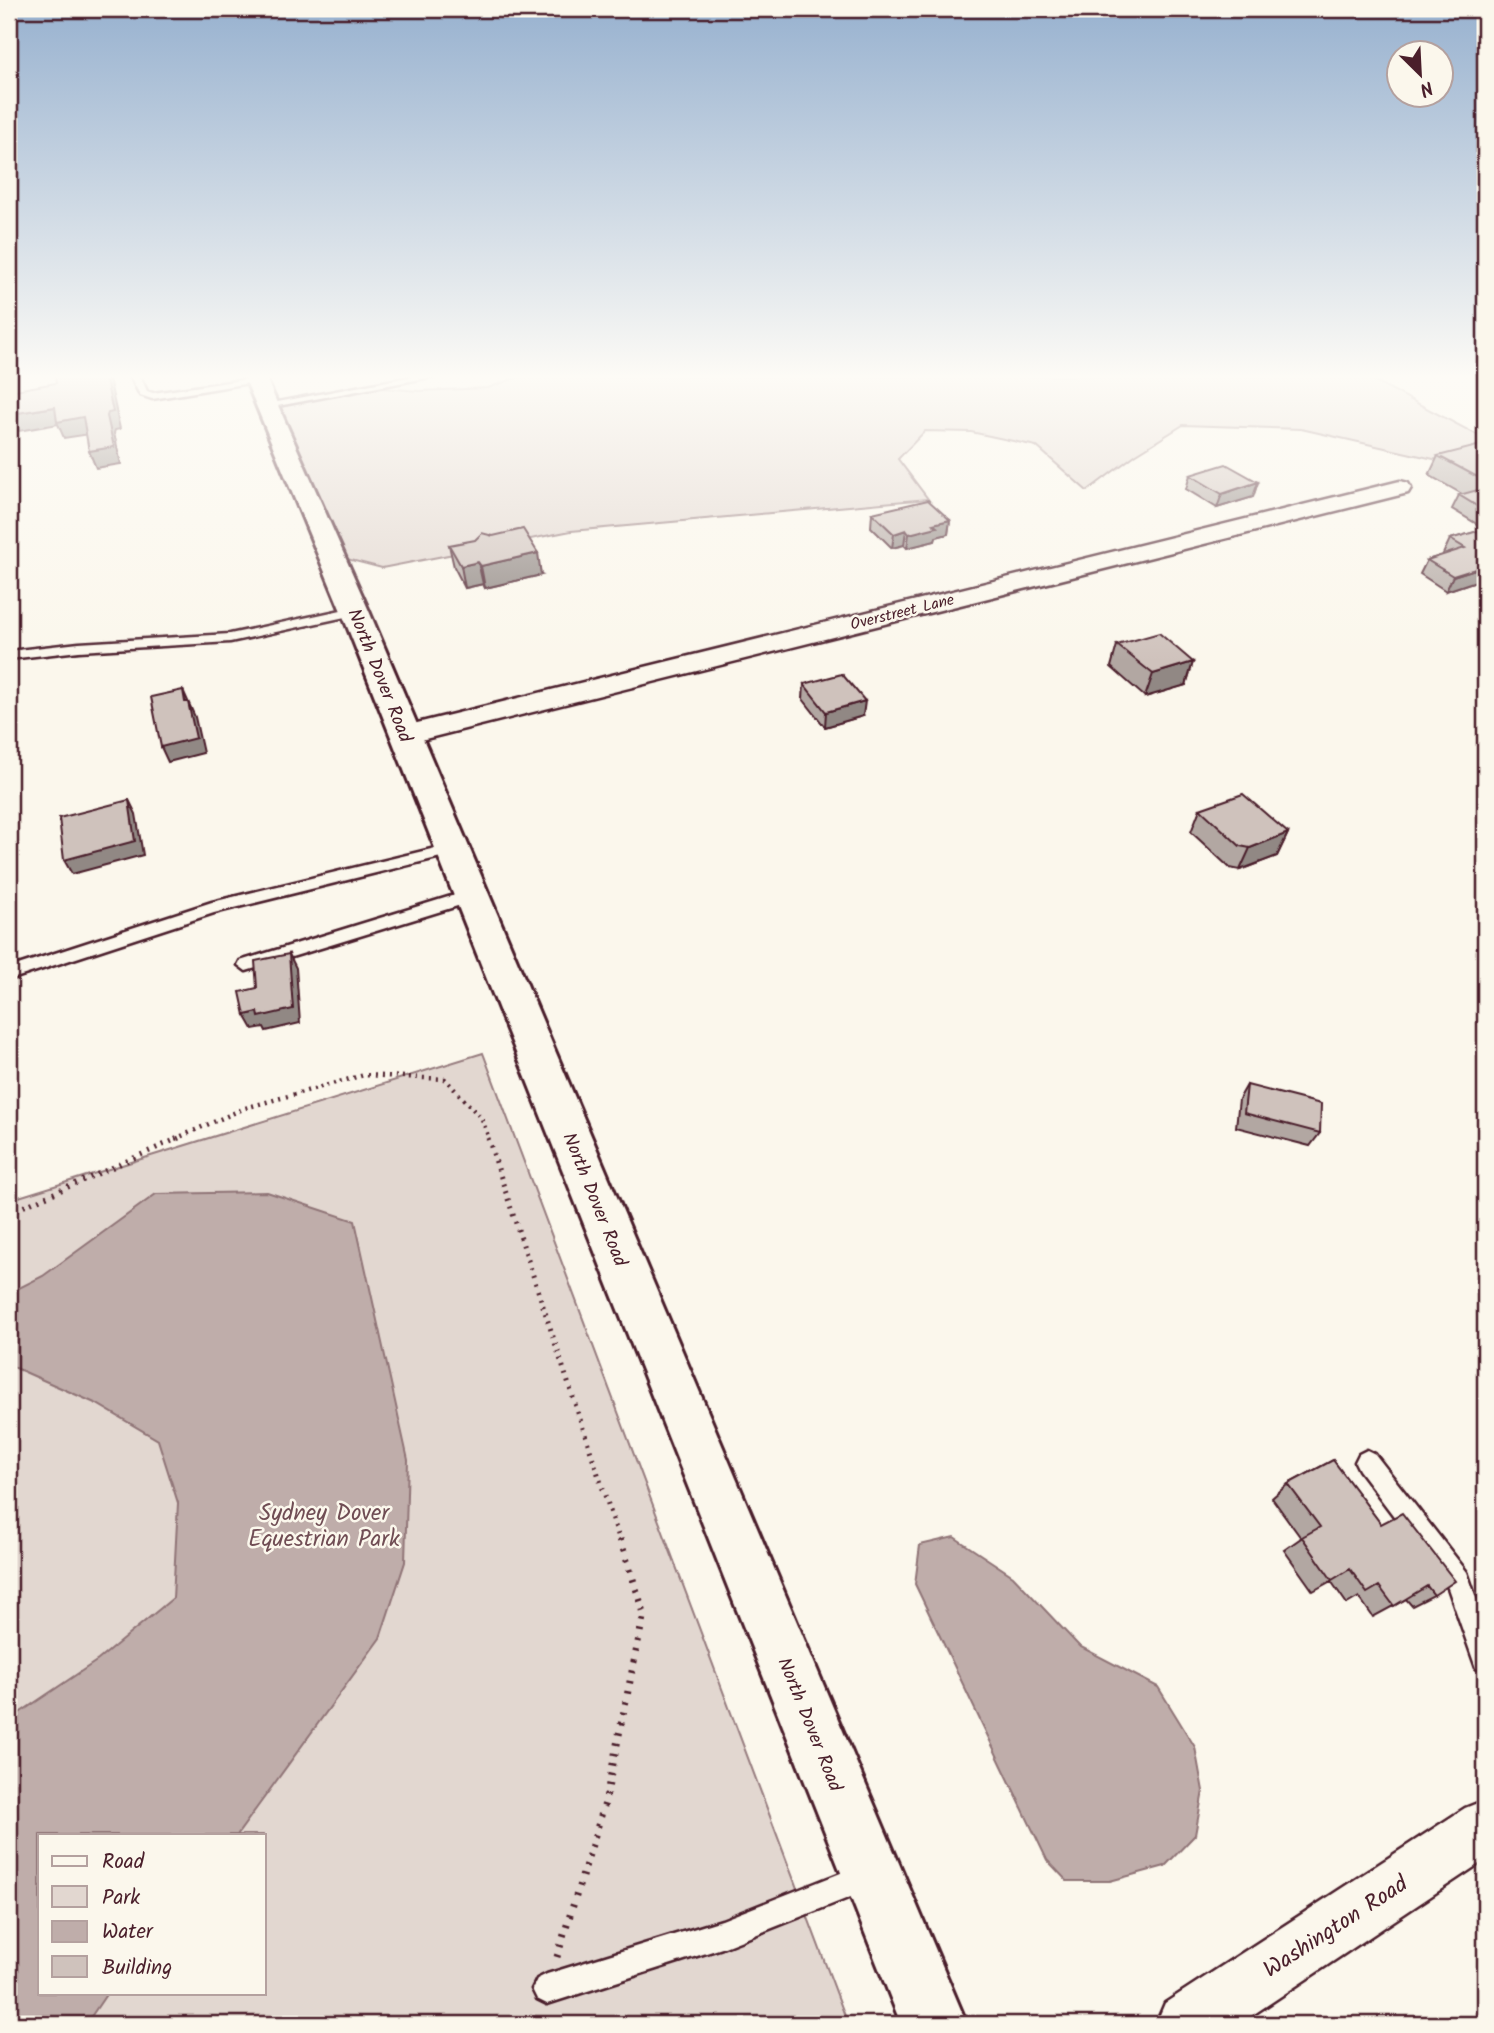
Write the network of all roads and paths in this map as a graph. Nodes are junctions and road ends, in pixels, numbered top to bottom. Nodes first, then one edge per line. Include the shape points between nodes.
1 (295, 471) edge
2 (1400, 488) dead end
3 (355, 611) junction
4 (9, 656) edge
5 (405, 735) junction
6 (452, 849) junction
7 (471, 896) junction
8 (246, 965) dead end
9 (9, 974) edge
10 (9, 1213) edge
11 (1367, 1462) dead end
12 (1485, 1659) edge
13 (1485, 1828) edge
14 (872, 1874) junction
15 (547, 1989) joint
16 (934, 2024) edge
17 (1186, 2024) edge

1 - 3 street, North Dover Road
2 - 5 street, Overstreet Lane
3 - 4 lane via 230,638
3 - 5 street, North Dover Road
5 - 6 street, North Dover Road
6 - 7 street, North Dover Road
6 - 9 lane via 212,908
7 - 8 lane
7 - 14 street, North Dover Road
10 - 15 path via 245,1108 364,1075 445,1079 482,1119 644,1613 606,1803
11 - 12 lane via 1458,1581
13 - 17 street, Washington Road
14 - 15 lane via 722,1934
14 - 16 street, North Dover Road

